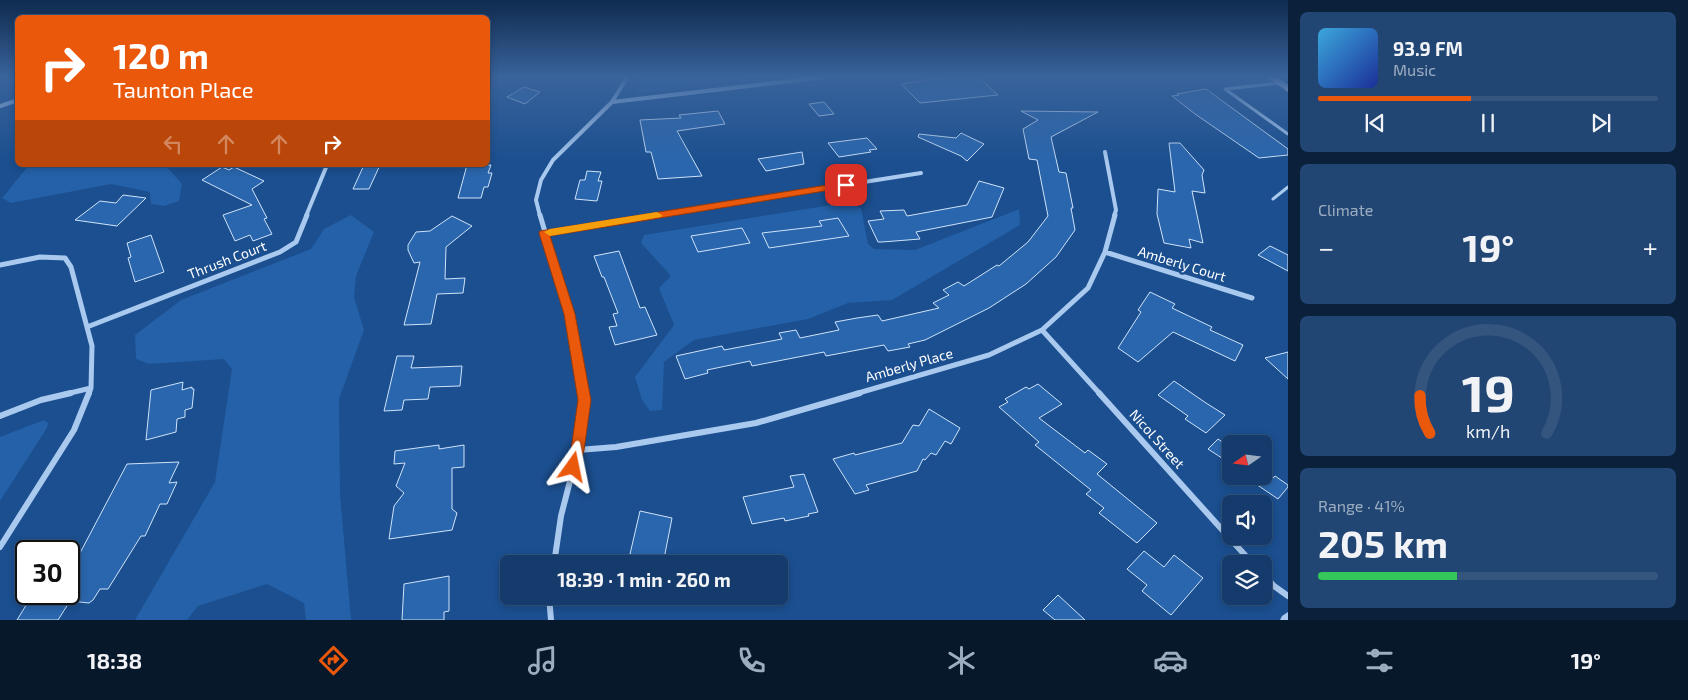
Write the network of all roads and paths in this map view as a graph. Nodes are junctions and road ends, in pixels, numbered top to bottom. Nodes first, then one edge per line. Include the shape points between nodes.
1 (609, 105) edge
2 (1246, 105) edge
3 (1288, 134) edge
4 (1105, 152) dead end
5 (326, 167) edge
6 (922, 173) dead end
7 (1288, 187) edge
8 (1273, 199) dead end
9 (544, 233) junction
10 (1106, 252) junction
11 (0, 266) edge
12 (1252, 298) dead end
13 (87, 327) junction
14 (1042, 330) junction
15 (91, 388) junction
16 (0, 416) edge
17 (578, 450) junction
18 (0, 547) edge
19 (555, 555) edge
20 (1245, 555) edge
21 (1272, 584) edge
22 (1288, 596) edge
23 (550, 605) edge
24 (551, 620) edge

1 - 9 street via 553,160 541,180 536,200
2 - 3 lane
4 - 10 street, Amberly Place via 1116,210
5 - 13 street, Thrush Court via 296,242 280,252
6 - 9 street
7 - 8 lane
9 - 17 street via 569,314 584,400
10 - 12 street, Amberly Court
10 - 14 street, Amberly Place via 1088,288
11 - 13 street via 24,259 64,258 72,267
13 - 15 street via 92,346
14 - 17 street, Amberly Place via 989,354 756,423 616,448
14 - 20 street, Nicol Street
15 - 16 street via 41,400
15 - 18 street via 74,430
17 - 19 street via 560,516
21 - 22 street
23 - 24 street

